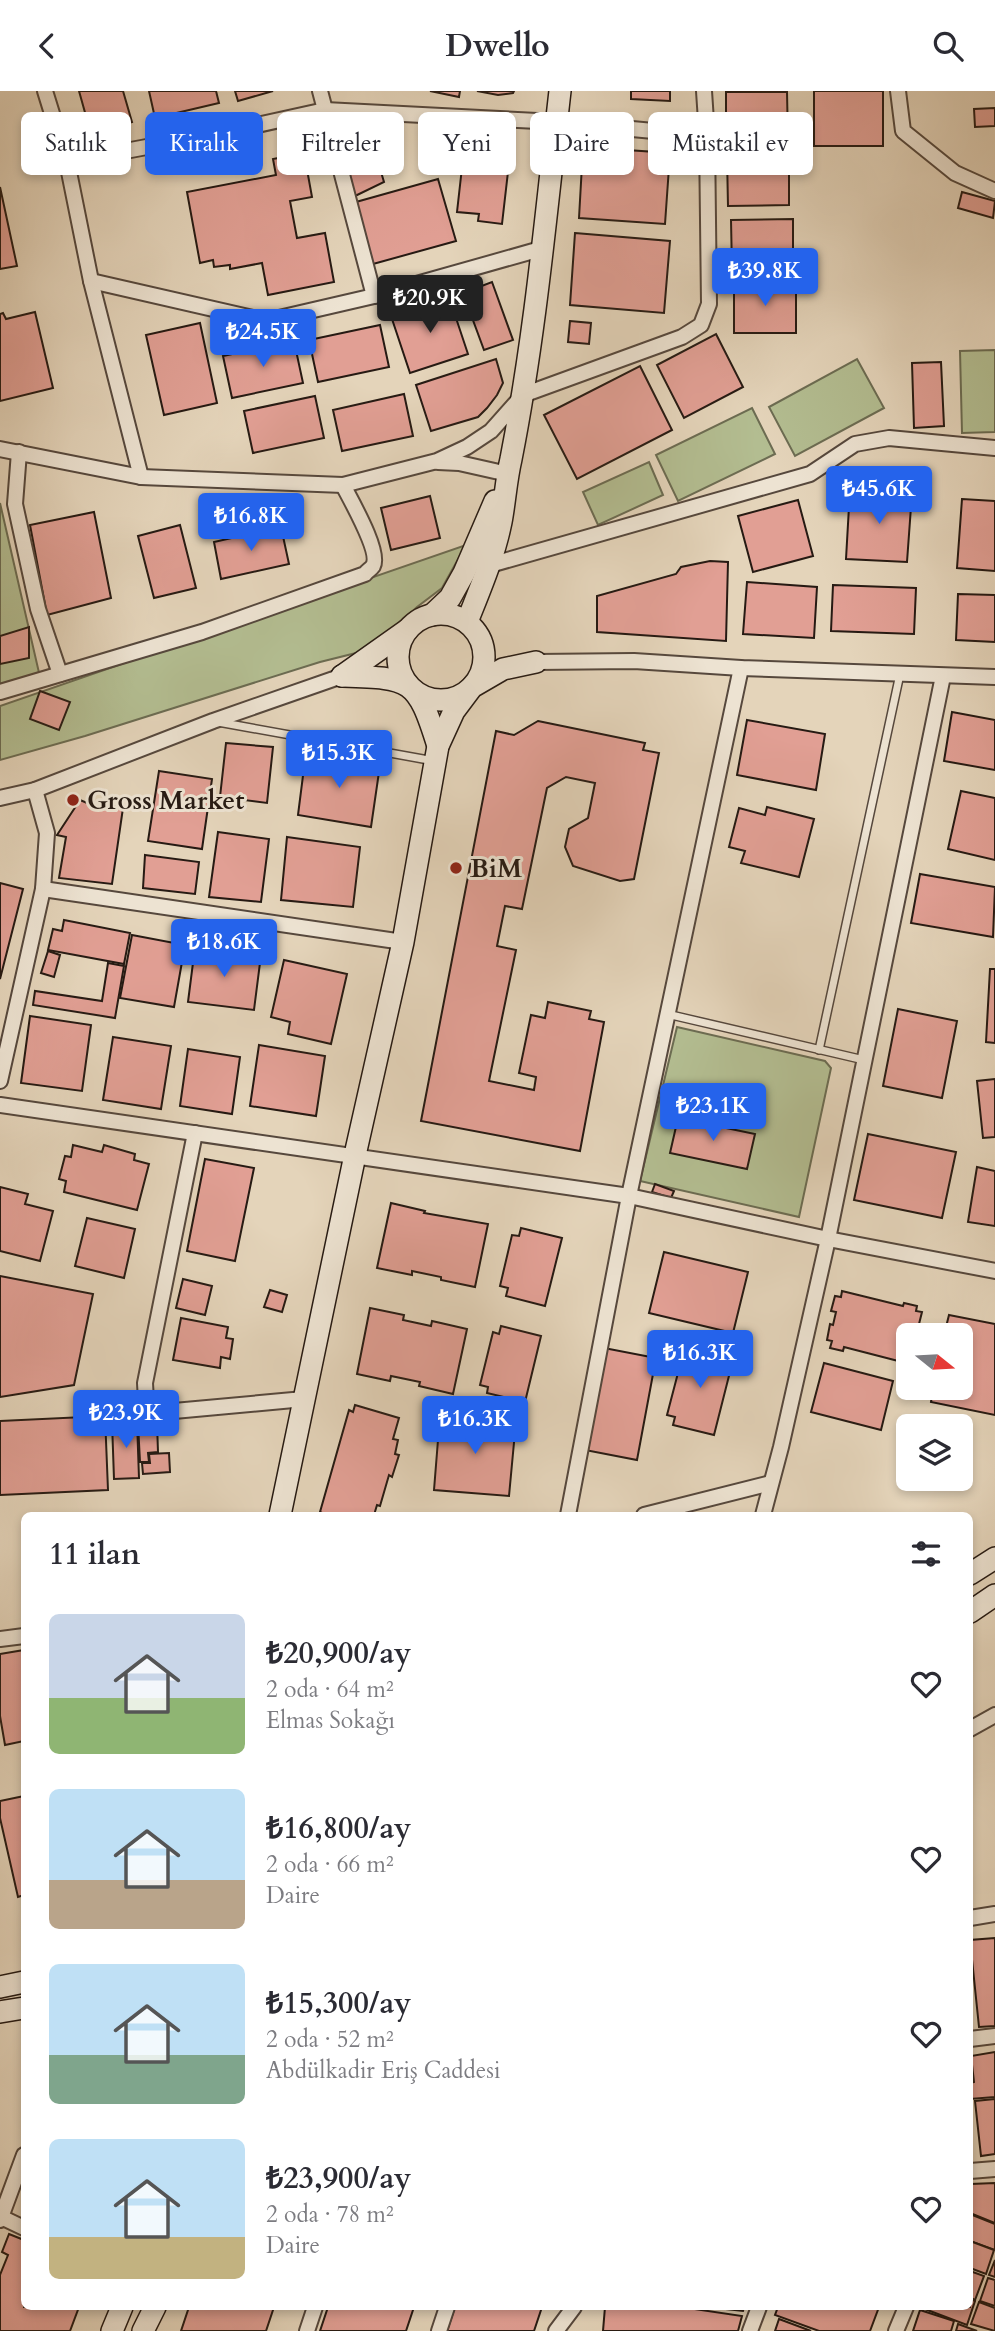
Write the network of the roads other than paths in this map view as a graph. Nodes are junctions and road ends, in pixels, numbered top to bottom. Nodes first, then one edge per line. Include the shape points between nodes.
1 (45, 91) edge
2 (320, 91) edge
3 (560, 91) edge
4 (704, 91) edge
5 (898, 91) edge
6 (325, 110) junction
7 (52, 112) edge
8 (558, 112) edge
9 (705, 112) edge
10 (530, 121) edge
11 (131, 150) edge
12 (70, 175) edge
13 (552, 175) edge
14 (707, 175) edge
15 (995, 191) edge
16 (544, 248) junction
17 (91, 281) junction
18 (374, 296) junction
19 (523, 395) junction
20 (995, 448) edge
21 (0, 449) edge
22 (19, 452) junction
23 (437, 461) junction
24 (508, 474) junction
25 (141, 477) junction
26 (343, 485) junction
27 (490, 565) junction
28 (432, 615) junction
29 (472, 628) junction
30 (407, 630) junction
31 (536, 662) junction
32 (741, 668) junction
33 (60, 674) junction
34 (900, 674) junction
35 (342, 676) junction
36 (943, 676) junction
37 (995, 677) edge
38 (408, 684) junction
39 (472, 687) junction
40 (0, 692) edge
41 (213, 721) junction
42 (436, 754) junction
43 (36, 790) junction
44 (0, 798) edge
45 (43, 889) junction
46 (403, 942) junction
47 (667, 1014) junction
48 (819, 1050) junction
49 (864, 1061) junction
50 (0, 1081) edge
51 (0, 1105) edge
52 (195, 1133) junction
53 (355, 1155) junction
54 (629, 1196) junction
55 (828, 1239) junction
56 (995, 1271) edge
57 (304, 1399) junction
58 (771, 1483) junction
59 (280, 1512) edge
60 (569, 1512) edge
61 (657, 1512) edge
62 (764, 1512) edge
63 (995, 1558) edge
64 (973, 1572) edge
65 (995, 1595) edge
66 (973, 1610) edge
67 (21, 1636) edge
68 (0, 1639) edge
69 (995, 1715) edge
70 (973, 1727) edge
71 (995, 1914) edge
72 (973, 1918) edge
73 (21, 1983) edge
74 (0, 1987) edge
75 (21, 2009) edge
76 (0, 2013) edge
77 (995, 2036) edge
78 (973, 2039) edge
79 (21, 2163) edge
80 (995, 2169) edge
81 (973, 2171) edge
82 (1, 2219) edge
83 (21, 2227) edge
84 (121, 2310) edge
85 (154, 2310) edge
86 (314, 2310) edge
87 (446, 2310) edge
88 (572, 2310) edge
89 (758, 2310) edge
90 (905, 2310) edge
91 (112, 2331) edge
92 (144, 2331) edge
93 (307, 2331) edge
94 (439, 2331) edge
95 (556, 2331) edge
96 (750, 2331) edge
97 (895, 2331) edge

1 - 7 street
2 - 6 street
3 - 8 main road
4 - 9 street
5 - 15 street via 903,131 954,173
6 - 10 street
6 - 11 street
6 - 18 street
12 - 17 street
13 - 16 main road
14 - 19 street via 709,305 701,325 682,337
16 - 18 street
16 - 19 main road
17 - 18 street via 266,321
17 - 25 street
19 - 23 street via 491,431
19 - 24 main road
20 - 27 street via 889,439 855,444 810,474
21 - 22 street
22 - 25 street
22 - 33 street via 15,504 38,608
23 - 24 street
23 - 26 street
24 - 27 main road
24 - 28 main road via 464,573 450,598
25 - 26 street
26 - 33 street via 375,557 365,574 202,632
27 - 29 main road
28 - 29 main road via 445,613
28 - 30 main road
29 - 31 main road via 492,650
29 - 39 main road via 483,646 484,661
30 - 35 main road
30 - 38 main road via 398,657
31 - 32 street via 634,661
31 - 39 main road via 503,669
32 - 34 street
32 - 47 street
33 - 40 street
34 - 36 street
34 - 48 lane
35 - 38 main road via 386,677
35 - 41 street
36 - 37 street
36 - 49 street
38 - 39 main road via 418,694 446,700
38 - 42 main road via 423,702
39 - 42 main road via 454,711
41 - 42 lane
41 - 43 street
42 - 46 main road
43 - 44 street
43 - 45 street via 47,833
45 - 46 street
45 - 50 street
46 - 53 main road
47 - 48 lane
47 - 54 street
48 - 49 lane
49 - 55 street
51 - 52 street
52 - 53 street
52 - 57 street via 145,1384 146,1401 163,1412
53 - 54 street
53 - 57 main road
54 - 55 street
54 - 60 street
55 - 56 street
55 - 58 street
57 - 59 main road
58 - 61 street
58 - 62 street
63 - 64 main road
65 - 66 main road
67 - 68 street
69 - 70 street
71 - 72 street
73 - 74 main road
75 - 76 main road
77 - 78 street
79 - 82 street
80 - 81 street
82 - 83 street
84 - 91 main road
85 - 92 main road
86 - 93 street
87 - 94 street
88 - 95 street
89 - 96 street
90 - 97 street

